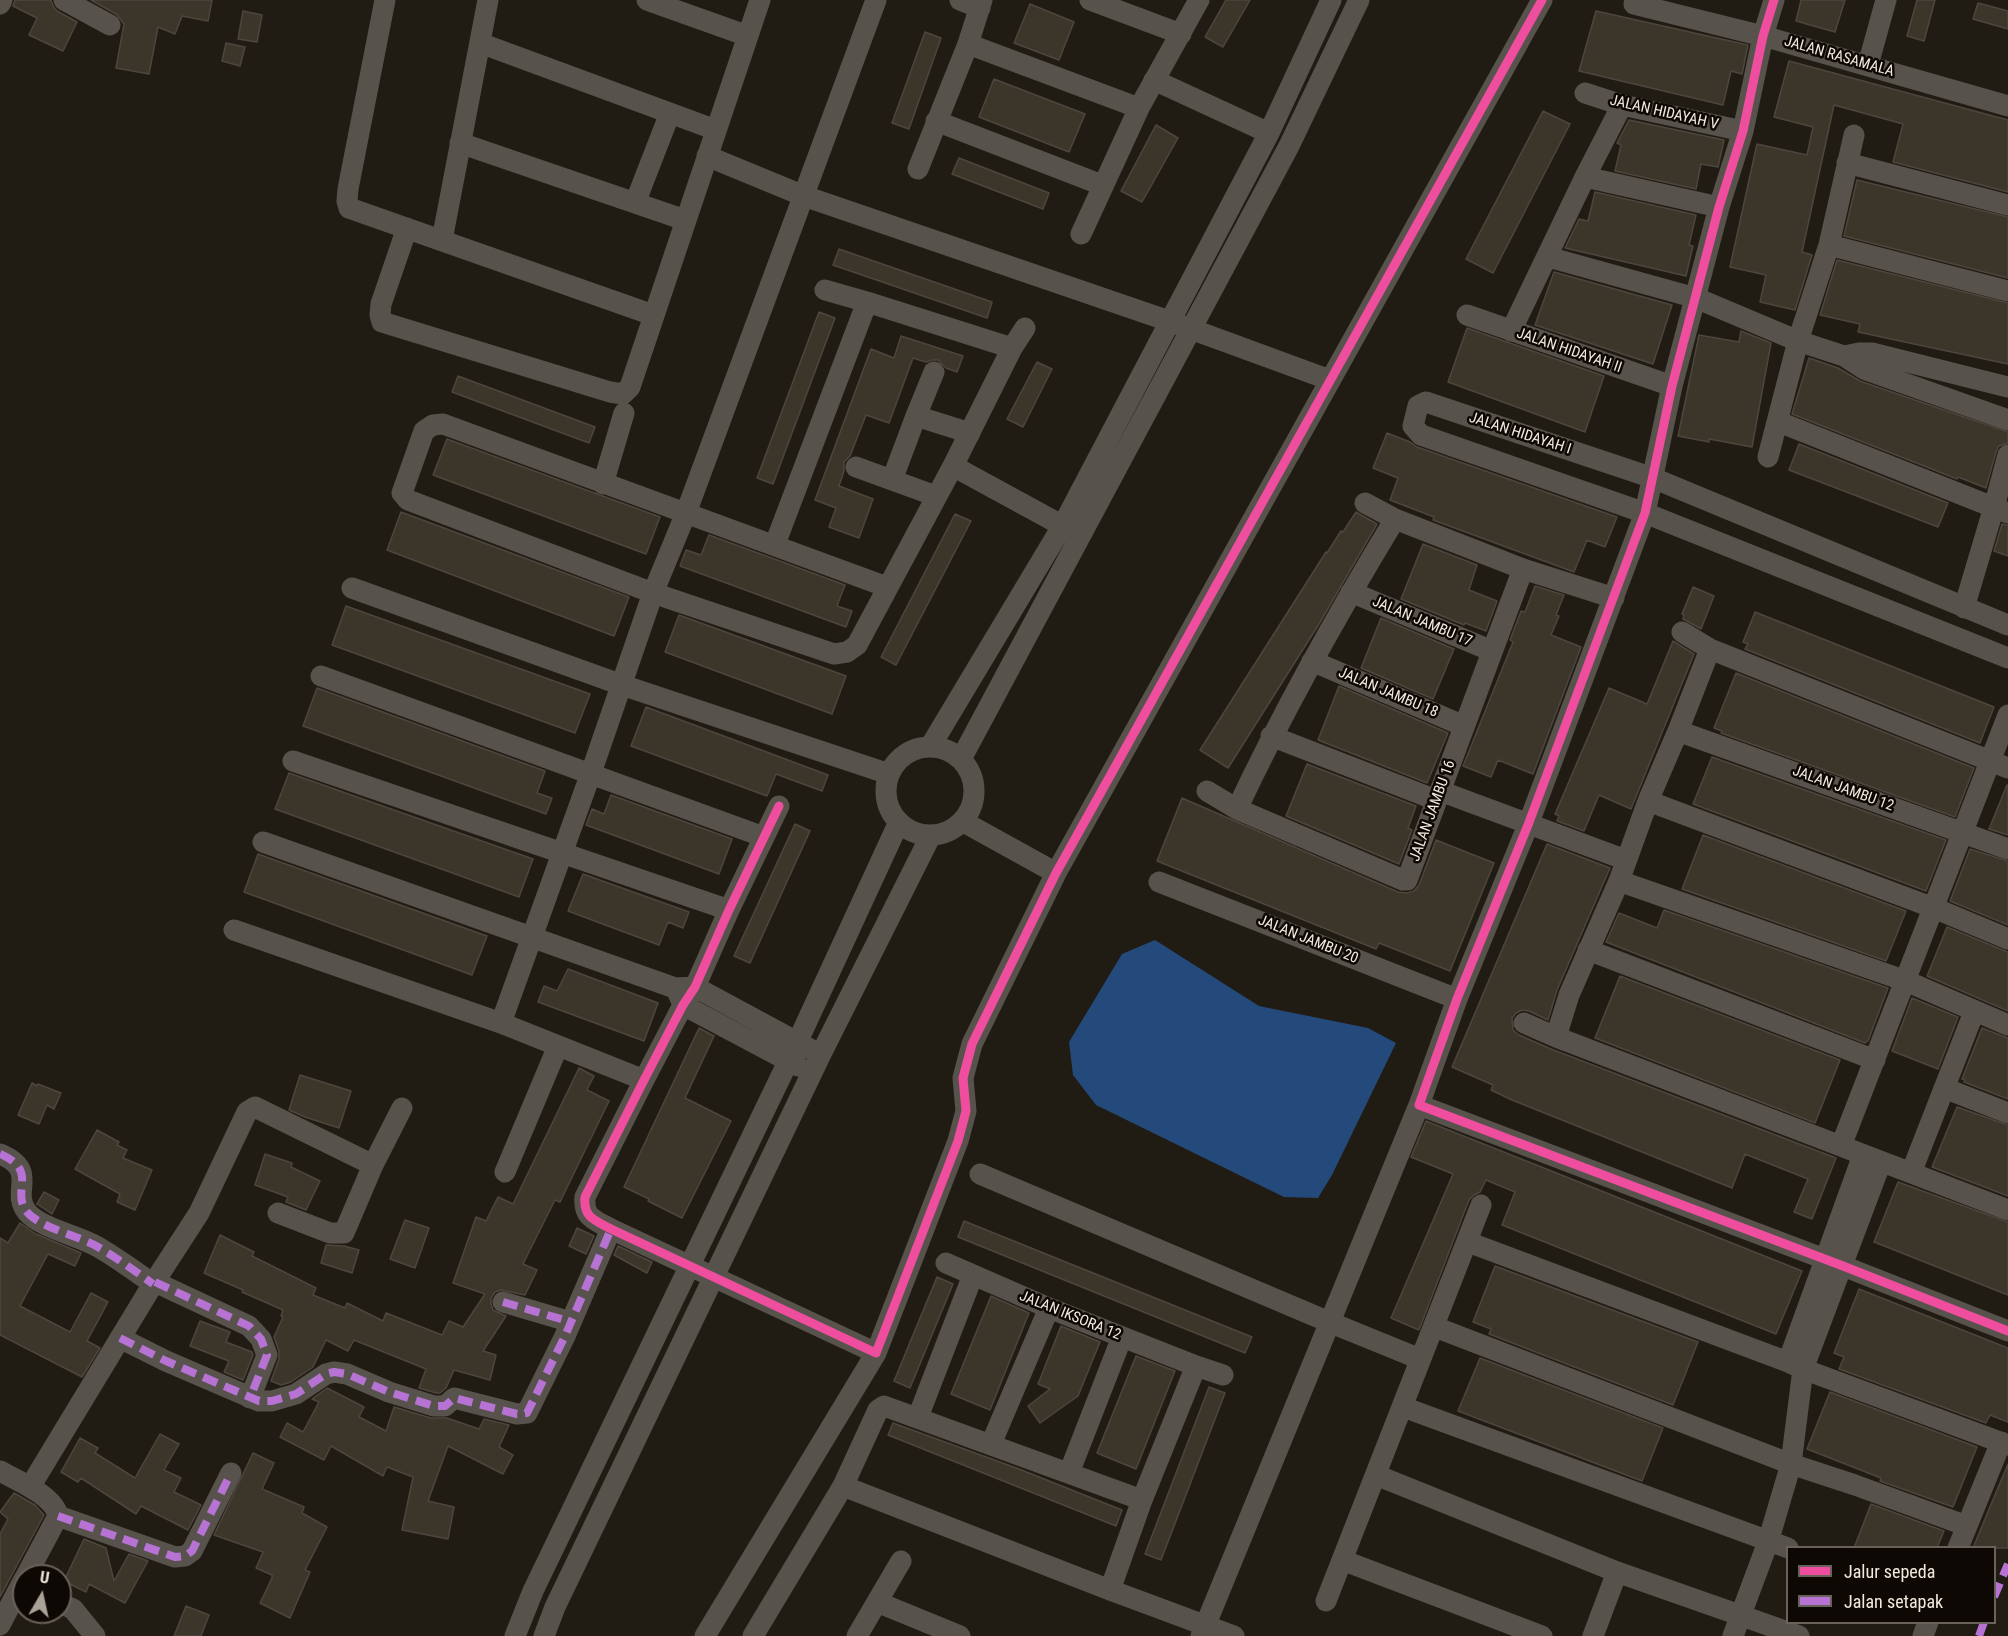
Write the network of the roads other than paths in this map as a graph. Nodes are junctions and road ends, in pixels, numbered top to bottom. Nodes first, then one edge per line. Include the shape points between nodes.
1 (64, 0) edge
2 (385, 0) edge
3 (488, 0) edge
4 (647, 0) edge
5 (760, 0) edge
6 (876, 0) edge
7 (1090, 0) edge
8 (1199, 0) edge
9 (1331, 0) edge
10 (1359, 0) edge
11 (1542, 0) edge
12 (1774, 0) edge
13 (1886, 0) edge
14 (974, 3) edge
15 (1634, 4) dead end
16 (1679, 6) edge
17 (110, 25) dead end
18 (1181, 34) junction
19 (748, 36) junction
20 (1763, 36) junction
21 (480, 43) junction
22 (968, 44) junction
23 (1868, 65) junction
24 (1154, 80) junction
25 (1585, 93) dead end
26 (1622, 105) junction
27 (2008, 106) edge
28 (1138, 108) junction
29 (669, 113) junction
30 (936, 121) junction
31 (716, 130) junction
32 (1743, 131) junction
33 (1269, 133) junction
34 (1854, 135) dead end
35 (460, 143) junction
36 (707, 156) junction
37 (1847, 163) junction
38 (918, 169) dead end
39 (1585, 177) junction
40 (1102, 185) junction
41 (804, 196) junction
42 (635, 203) junction
43 (2008, 204) edge
44 (1719, 207) junction
45 (686, 220) junction
46 (407, 228) junction
47 (1081, 234) dead end
48 (442, 240) junction
49 (1829, 245) junction
50 (1548, 257) junction
51 (825, 290) dead end
52 (2008, 291) edge
53 (1696, 298) junction
54 (867, 302) junction
55 (653, 315) junction
56 (1467, 315) dead end
57 (1169, 321) junction
58 (1025, 328) dead end
59 (1192, 330) junction
60 (1512, 331) junction
61 (1798, 341) junction
62 (1012, 348) junction
63 (1844, 356) junction
64 (934, 372) dead end
65 (1330, 380) junction
66 (1672, 386) junction
67 (2008, 387) edge
68 (624, 413) dead end
69 (916, 416) junction
70 (2008, 420) edge
71 (1779, 422) junction
72 (970, 433) junction
73 (2008, 455) edge
74 (1768, 458) dead end
75 (953, 466) junction
76 (856, 467) dead end
77 (1653, 478) junction
78 (892, 480) junction
79 (603, 484) junction
80 (936, 496) junction
81 (1365, 503) dead end
82 (2001, 510) edge
83 (686, 513) junction
84 (1645, 513) junction
85 (1395, 519) junction
86 (1072, 531) junction
87 (775, 544) junction
88 (1523, 569) junction
89 (887, 587) junction
90 (352, 588) dead end
91 (1351, 592) junction
92 (653, 593) junction
93 (1614, 598) junction
94 (1964, 608) junction
95 (2008, 626) edge
96 (1682, 632) dead end
97 (1710, 649) junction
98 (1492, 651) junction
99 (2008, 658) edge
100 (1312, 661) junction
101 (321, 676) dead end
102 (622, 685) junction
103 (2008, 715) edge
104 (1464, 726) junction
105 (1678, 731) junction
106 (1271, 736) junction
107 (930, 747) junction
108 (961, 759) junction
109 (293, 760) dead end
110 (1999, 765) edge
111 (591, 773) junction
112 (889, 774) junction
113 (1207, 791) dead end
114 (1438, 795) junction
115 (1648, 801) junction
116 (779, 806) dead end
117 (1237, 809) junction
118 (962, 821) junction
119 (899, 822) junction
120 (1528, 825) junction
121 (1963, 832) junction
122 (931, 835) junction
123 (764, 837) junction
124 (263, 842) dead end
125 (2008, 849) edge
126 (561, 853) junction
127 (1626, 860) junction
128 (1056, 873) junction
129 (1619, 881) junction
130 (1159, 882) dead end
131 (1934, 908) junction
132 (729, 910) junction
133 (234, 930) dead end
134 (531, 936) junction
135 (2008, 939) edge
136 (1588, 951) junction
137 (1906, 981) junction
138 (684, 993) junction
139 (1457, 999) junction
140 (1974, 1012) junction
141 (501, 1023) junction
142 (1524, 1023) dead end
143 (2008, 1025) edge
144 (1556, 1037) junction
145 (558, 1046) junction
146 (792, 1052) junction
147 (821, 1054) junction
148 (1875, 1060) junction
149 (813, 1074) junction
150 (644, 1080) junction
151 (1944, 1088) junction
152 (1419, 1106) junction
153 (402, 1108) dead end
154 (2008, 1113) edge
155 (1841, 1146) junction
156 (0, 1154) edge
157 (1872, 1159) junction
158 (373, 1165) junction
159 (505, 1172) dead end
160 (1911, 1173) junction
161 (980, 1174) dead end
162 (1481, 1205) dead end
163 (2008, 1210) edge
164 (278, 1213) dead end
165 (610, 1229) junction
166 (1468, 1242) junction
167 (946, 1263) dead end
168 (1834, 1263) junction
169 (689, 1264) junction
170 (973, 1275) junction
171 (714, 1279) junction
172 (154, 1283) junction
173 (503, 1302) dead end
174 (1048, 1308) junction
175 (571, 1322) junction
176 (1329, 1322) junction
177 (1435, 1327) junction
178 (2008, 1331) edge
179 (1122, 1337) junction
180 (120, 1338) junction
181 (876, 1353) junction
182 (1420, 1359) junction
183 (1196, 1366) junction
184 (1796, 1366) junction
185 (1223, 1375) dead end
186 (250, 1398) junction
187 (1403, 1407) junction
188 (918, 1417) junction
189 (2004, 1443) edge
190 (991, 1444) junction
191 (1791, 1464) junction
192 (0, 1471) edge
193 (231, 1473) dead end
194 (1069, 1473) junction
195 (1376, 1476) junction
196 (843, 1486) junction
197 (30, 1487) junction
198 (1142, 1500) junction
199 (58, 1516) junction
200 (1967, 1527) junction
201 (1778, 1545) edge
202 (1959, 1546) edge
203 (1342, 1560) junction
204 (901, 1561) dead end
205 (33, 1564) edge
206 (1617, 1572) junction
207 (1110, 1590) junction
208 (12, 1601) edge
209 (877, 1602) junction
210 (1326, 1602) dead end
211 (72, 1609) edge
212 (1, 1619) edge
213 (1737, 1626) edge
214 (1203, 1630) edge
215 (95, 1636) edge
216 (515, 1636) edge
217 (544, 1636) edge
218 (705, 1636) edge
219 (753, 1636) edge
220 (857, 1636) edge
221 (960, 1636) edge
222 (1234, 1636) edge
223 (1542, 1636) edge
224 (1593, 1636) edge
225 (1799, 1636) edge

1 - 17 street
2 - 46 street via 347,201 350,207
3 - 21 street
4 - 19 street
5 - 19 street
6 - 41 street
7 - 18 street
8 - 18 street
9 - 33 street
10 - 59 street via 1289,146
11 - 65 street
12 - 20 street
13 - 23 street
14 - 22 street
15 - 16 street, JALAN RASAMALA
16 - 20 street, JALAN RASAMALA
18 - 24 street
19 - 31 street
20 - 23 street, JALAN RASAMALA
20 - 32 street
21 - 29 street
21 - 35 street
22 - 28 street
22 - 30 street
23 - 27 street, JALAN RASAMALA
24 - 28 street
24 - 33 street
25 - 26 street, JALAN HIDAYAH V
26 - 32 street, JALAN HIDAYAH V
26 - 39 street
28 - 40 street
29 - 31 street
29 - 42 street
30 - 38 street
30 - 40 street
31 - 36 street
32 - 44 street
33 - 57 street
34 - 37 street
35 - 42 street
35 - 48 street
36 - 41 street
36 - 45 street
37 - 43 street
37 - 49 street
39 - 44 street
39 - 50 street
40 - 47 street
41 - 57 street
41 - 83 street
42 - 45 street
44 - 53 street
45 - 55 street
46 - 48 street
46 - 55 street via 381,304 382,322 392,326 623,394 630,387
48 - 55 street
49 - 52 street
49 - 61 street
50 - 53 street
50 - 60 street
51 - 54 street
53 - 61 street
53 - 66 street
54 - 62 street
54 - 87 street
56 - 60 street, JALAN HIDAYAH II
57 - 59 street
57 - 86 street
58 - 62 street
59 - 65 street
59 - 86 street
60 - 66 street, JALAN HIDAYAH II
61 - 63 street
61 - 71 street
62 - 72 street
63 - 67 street via 1872,354
63 - 70 street via 1864,369
64 - 69 street
65 - 128 street
66 - 77 street
68 - 79 street
69 - 72 street
69 - 78 street
71 - 74 street
71 - 82 street
72 - 75 street
73 - 82 street
75 - 80 street
75 - 86 street
76 - 78 street
77 - 84 street
77 - 84 street, JALAN HIDAYAH I via 1426,402 1418,406 1413,426 1421,435
77 - 94 street
78 - 80 street
79 - 83 street
79 - 92 street via 443,424 424,431 402,493 408,500
80 - 89 street
81 - 85 street
82 - 94 street
83 - 87 street
83 - 92 street
84 - 93 street
84 - 99 street
85 - 88 street
85 - 91 street
86 - 107 street
86 - 108 street
87 - 89 street
88 - 93 street
88 - 98 street, JALAN JAMBU 16
89 - 92 street via 857,645 834,654
90 - 102 street
91 - 98 street, JALAN JAMBU 17
91 - 100 street
92 - 102 street
93 - 120 street
94 - 95 street
96 - 97 street
97 - 105 street
97 - 110 street
98 - 104 street, JALAN JAMBU 16
100 - 104 street, JALAN JAMBU 18
100 - 106 street
101 - 111 street
102 - 111 street
102 - 112 street
103 - 110 street
104 - 114 street, JALAN JAMBU 16
105 - 115 street
105 - 121 street, JALAN JAMBU 12
106 - 114 street
106 - 117 street
107 - 108 street via 947,750
107 - 112 street via 913,750
108 - 118 street via 975,790
109 - 126 street
110 - 121 street
111 - 123 street
111 - 126 street
112 - 119 street via 886,791
113 - 117 street, JALAN JAMBU 16
114 - 117 street, JALAN JAMBU 16 via 1407,880
114 - 120 street
115 - 127 street
115 - 131 street
116 - 123 street
118 - 122 street via 948,831
118 - 128 street
119 - 122 street
119 - 146 street
120 - 127 street
120 - 139 street
121 - 125 street, JALAN JAMBU 12
121 - 131 street
122 - 147 street
123 - 132 street
124 - 134 street
126 - 132 street
126 - 134 street
127 - 129 street
128 - 181 street via 972,1044 963,1078 966,1111 958,1141
129 - 136 street
129 - 137 street
130 - 139 street, JALAN JAMBU 20
131 - 135 street
131 - 137 street
132 - 138 street
133 - 141 street
134 - 138 street
134 - 141 street
136 - 144 street
136 - 148 street
137 - 140 street
137 - 148 street
138 - 146 street
138 - 150 street
139 - 152 street
140 - 143 street
140 - 151 street
141 - 145 street
142 - 144 street
144 - 155 street
145 - 150 street
145 - 159 street
146 - 147 street
146 - 149 street
146 - 169 street
147 - 149 street
148 - 155 street
149 - 171 street
150 - 165 street via 585,1197 584,1208 591,1218
151 - 154 street
151 - 160 street
152 - 168 street
152 - 176 street
153 - 158 street
155 - 157 street
156 - 172 street via 14,1160 21,1172 22,1201 28,1214 97,1246
157 - 160 street
157 - 168 street
158 - 164 street via 344,1233 330,1233
158 - 172 street via 255,1107 247,1112 199,1213
160 - 163 street
161 - 176 street
162 - 166 street
165 - 169 street
165 - 175 street
166 - 177 street
166 - 184 street
167 - 170 street, JALAN IKSORA 12
168 - 178 street
168 - 184 street
169 - 171 street
169 - 216 street
170 - 174 street, JALAN IKSORA 12
170 - 188 street
171 - 181 street
171 - 217 street
172 - 180 street
172 - 186 street via 236,1319 261,1339 267,1355
173 - 175 street
174 - 179 street, JALAN IKSORA 12
174 - 190 street
175 - 186 street via 527,1413 454,1398 445,1406 434,1406 334,1372 296,1394 272,1401
176 - 182 street
176 - 214 street
177 - 182 street
177 - 191 street
179 - 183 street, JALAN IKSORA 12
179 - 194 street
180 - 186 street
180 - 197 street
181 - 218 street
182 - 187 street
183 - 185 street, JALAN IKSORA 12
183 - 198 street
184 - 189 street
184 - 191 street
187 - 195 street
187 - 201 street
188 - 190 street
188 - 196 street via 884,1406 878,1410
189 - 200 street
190 - 194 street
191 - 200 street
191 - 201 street
192 - 197 street
193 - 199 street via 192,1551 185,1556 175,1557
194 - 198 street
195 - 203 street
195 - 206 street
196 - 207 street
196 - 219 street
197 - 199 street via 52,1503
198 - 207 street
199 - 205 street
200 - 202 street
201 - 213 street
203 - 210 street
203 - 223 street
204 - 209 street
206 - 213 street
206 - 224 street
207 - 214 street
208 - 212 street
209 - 220 street
209 - 221 street
211 - 215 street
213 - 225 street
214 - 222 street

